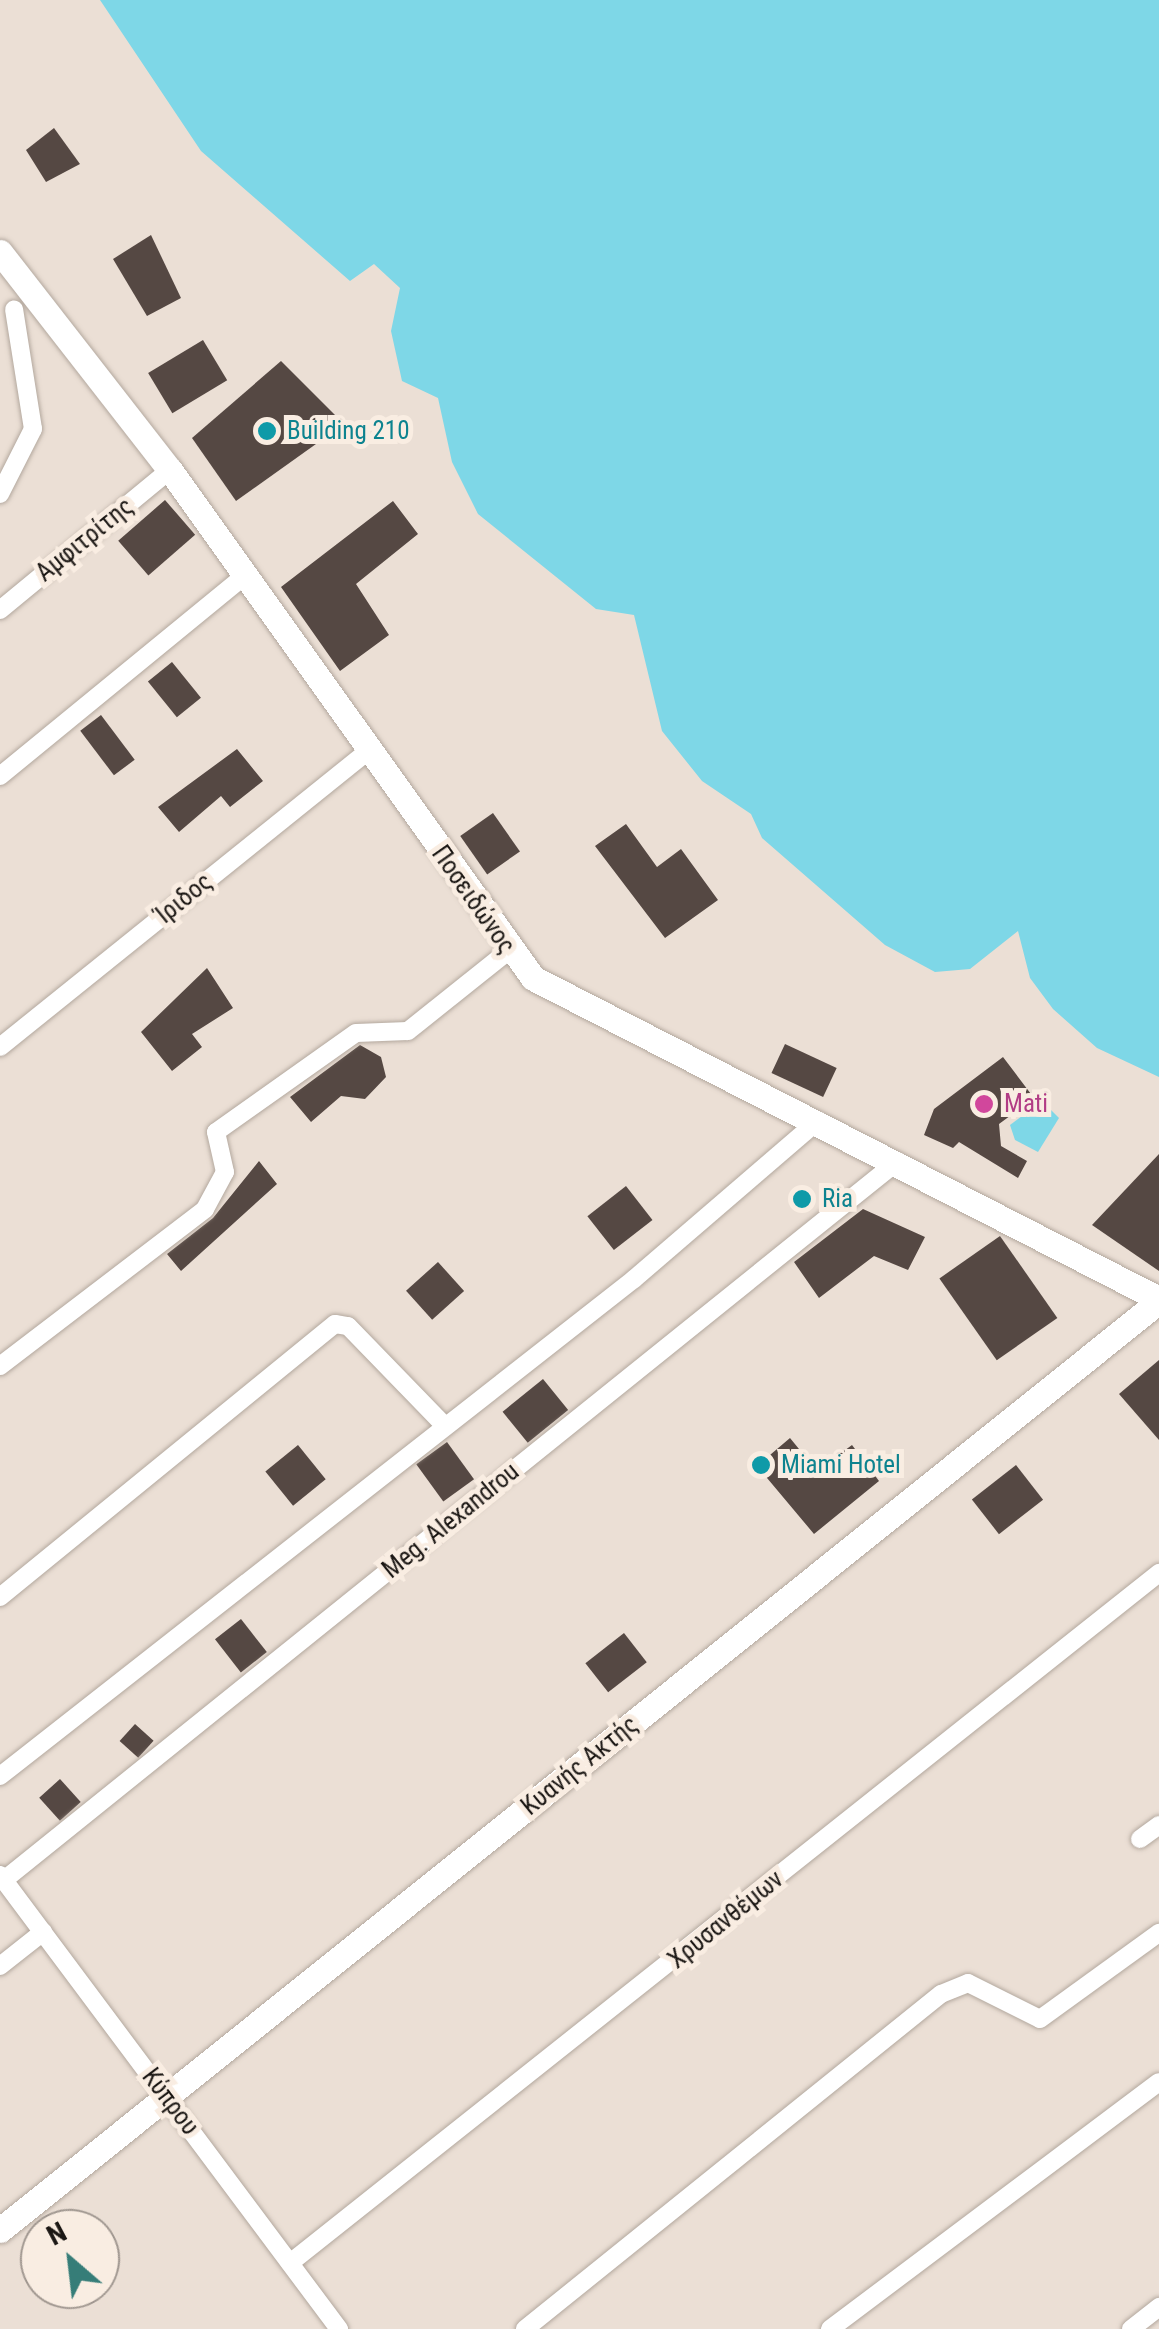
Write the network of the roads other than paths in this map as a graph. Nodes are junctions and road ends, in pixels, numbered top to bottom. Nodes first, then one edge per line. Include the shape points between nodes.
1 (0, 252) edge
2 (34, 292) junction
3 (7, 314) edge
4 (170, 470) junction
5 (0, 494) edge
6 (246, 576) junction
7 (0, 610) edge
8 (368, 750) junction
9 (0, 776) edge
10 (506, 952) junction
11 (0, 1047) edge
12 (818, 1121) junction
13 (898, 1161) junction
14 (1159, 1300) edge
15 (0, 1366) edge
16 (445, 1426) junction
17 (1159, 1573) edge
18 (0, 1597) edge
19 (0, 1776) edge
20 (1159, 1825) edge
21 (1140, 1839) dead end
22 (2, 1878) edge
23 (43, 1932) junction
24 (1159, 1934) edge
25 (0, 1966) edge
26 (1159, 2082) edge
27 (166, 2097) junction
28 (0, 2230) edge
29 (290, 2263) junction
30 (1159, 2307) edge
31 (339, 2329) edge
32 (525, 2329) edge
33 (830, 2329) edge
34 (1131, 2329) edge

1 - 2 street, Ποσειδώνος
2 - 3 street
2 - 4 street, Ποσειδώνος
3 - 5 street via 33,429
4 - 6 street, Ποσειδώνος
4 - 7 street, Αμφιτρίτης
6 - 8 street, Ποσειδώνος
6 - 9 street
8 - 10 street, Ποσειδώνος
8 - 11 street, Ίριδος
10 - 12 street, Ποσειδώνος via 546,985
10 - 15 street via 408,1032 356,1034 216,1132 225,1172 205,1209
12 - 13 street, Ποσειδώνος
12 - 16 street
13 - 14 street, Ποσειδώνος
13 - 22 street, Meg. Alexandrou
14 - 27 street, Κυανής Ακτής
16 - 18 street via 348,1326 335,1324
16 - 19 street
17 - 29 street, Χρυσανθέμων
20 - 21 street
22 - 23 street, Κύπρου
23 - 25 street
23 - 27 street, Κύπρου
24 - 32 street via 1040,2019 968,1983 940,1994
26 - 33 street
27 - 28 street, Κυανής Ακτής
27 - 29 street, Κύπρου
29 - 31 street, Κύπρου
30 - 34 street

